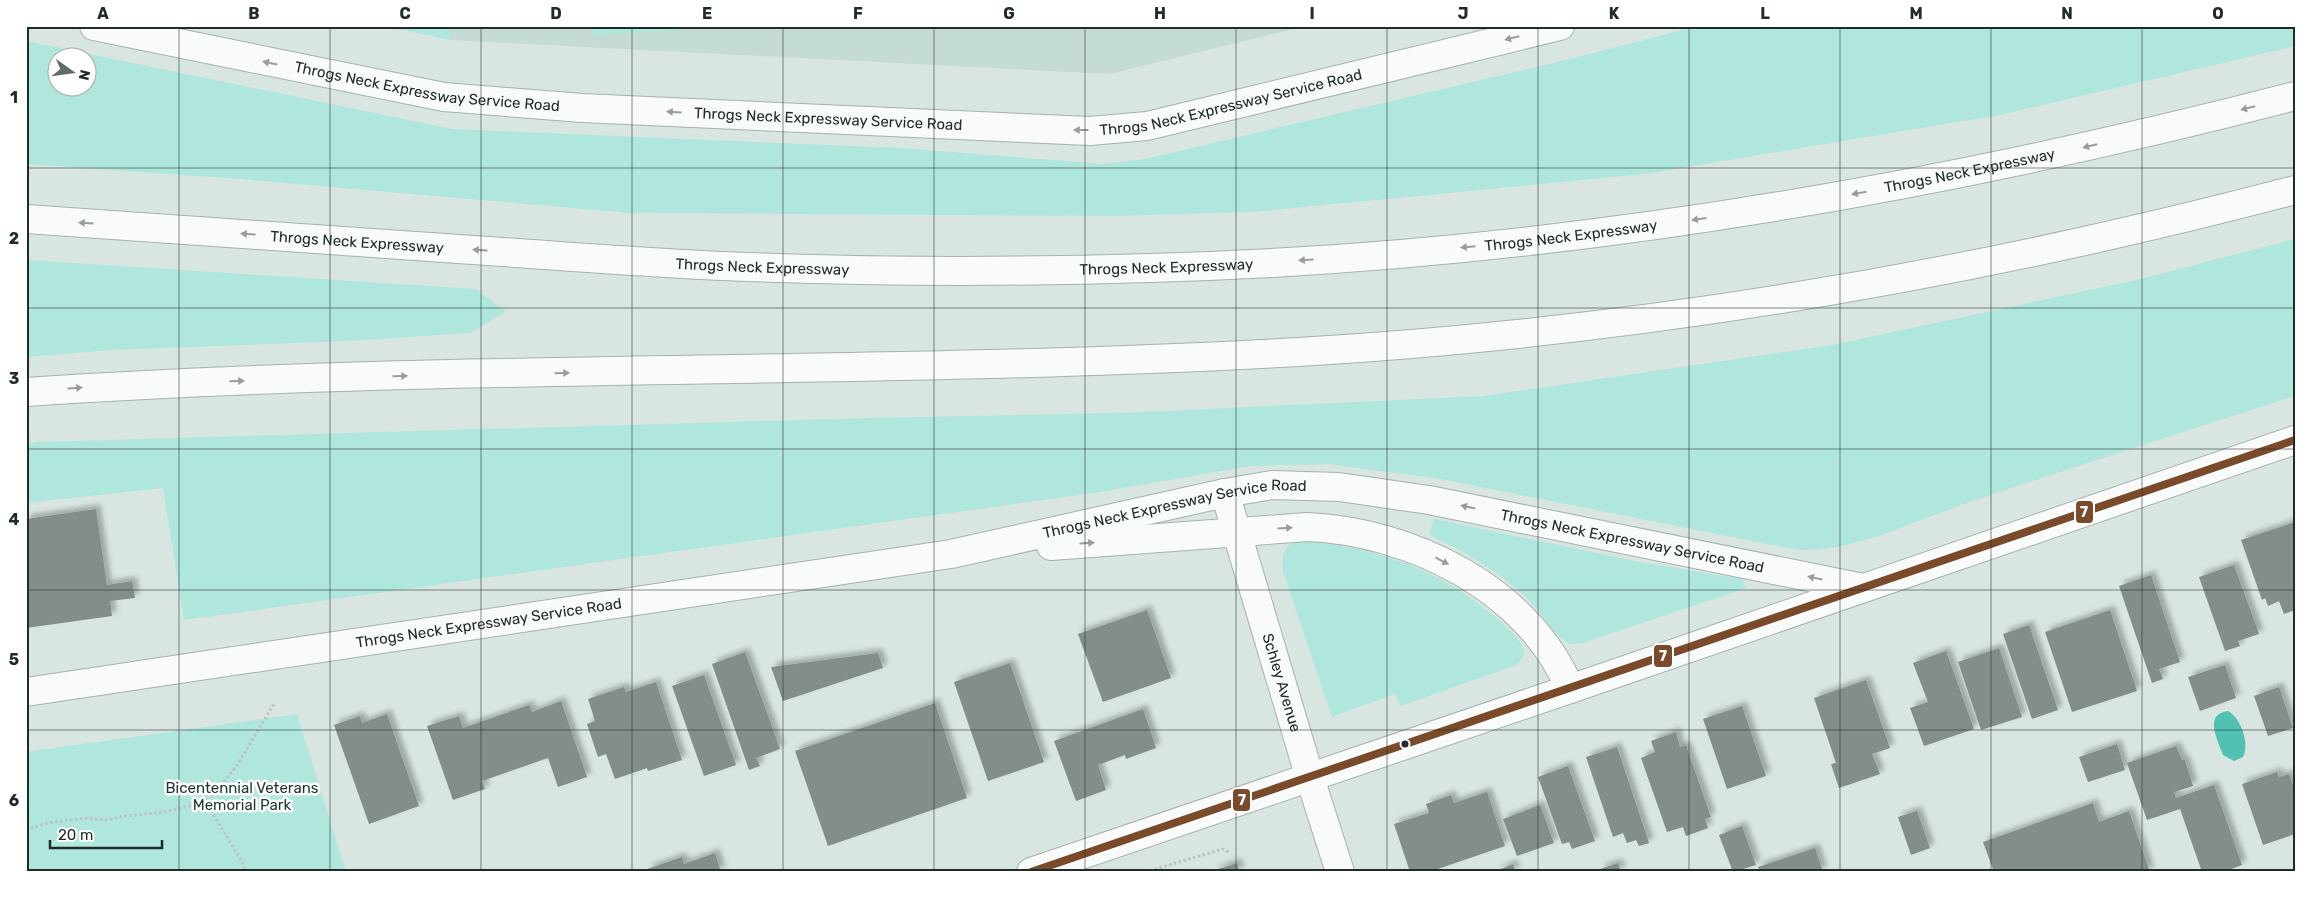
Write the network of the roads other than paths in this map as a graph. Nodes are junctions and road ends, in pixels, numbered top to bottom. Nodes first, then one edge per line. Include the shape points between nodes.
1 (94, 26) edge
2 (1560, 26) edge
3 (2295, 96) edge
4 (2295, 190) edge
5 (26, 220) edge
6 (26, 392) edge
7 (2295, 440) edge
8 (1225, 493) junction
9 (1236, 531) junction
10 (951, 554) junction
11 (1863, 588) junction
12 (1570, 689) junction
13 (26, 692) edge
14 (1310, 778) junction
15 (1031, 872) edge
16 (1340, 872) edge

2 -> 1 main road, Throgs Neck Expressway Service Road via 1147,126 1090,130 582,108 453,98 384,87
3 -> 5 main road, Throgs Neck Expressway via 2028,160 1761,210 1492,245 1222,266 948,271 745,267
6 -> 4 main road via 334,378 1090,362 1441,341 1702,311 1904,278 2115,234
7 - 11 main road
8 - 9 main road, Schley Avenue
8 - 10 main road, Throgs Neck Expressway Service Road
11 -> 8 main road, Throgs Neck Expressway Service Road via 1398,494 1294,484
10 -> 9 main road, Throgs Neck Expressway Service Road
9 -> 12 main road, Throgs Neck Expressway Service Road via 1307,527 1346,530 1402,543 1438,559 1490,592 1524,621 1551,653
9 - 14 main road, Schley Avenue
10 - 13 main road, Throgs Neck Expressway Service Road
11 - 12 main road
12 - 14 main road
14 - 15 main road
14 - 16 main road, Schley Avenue

